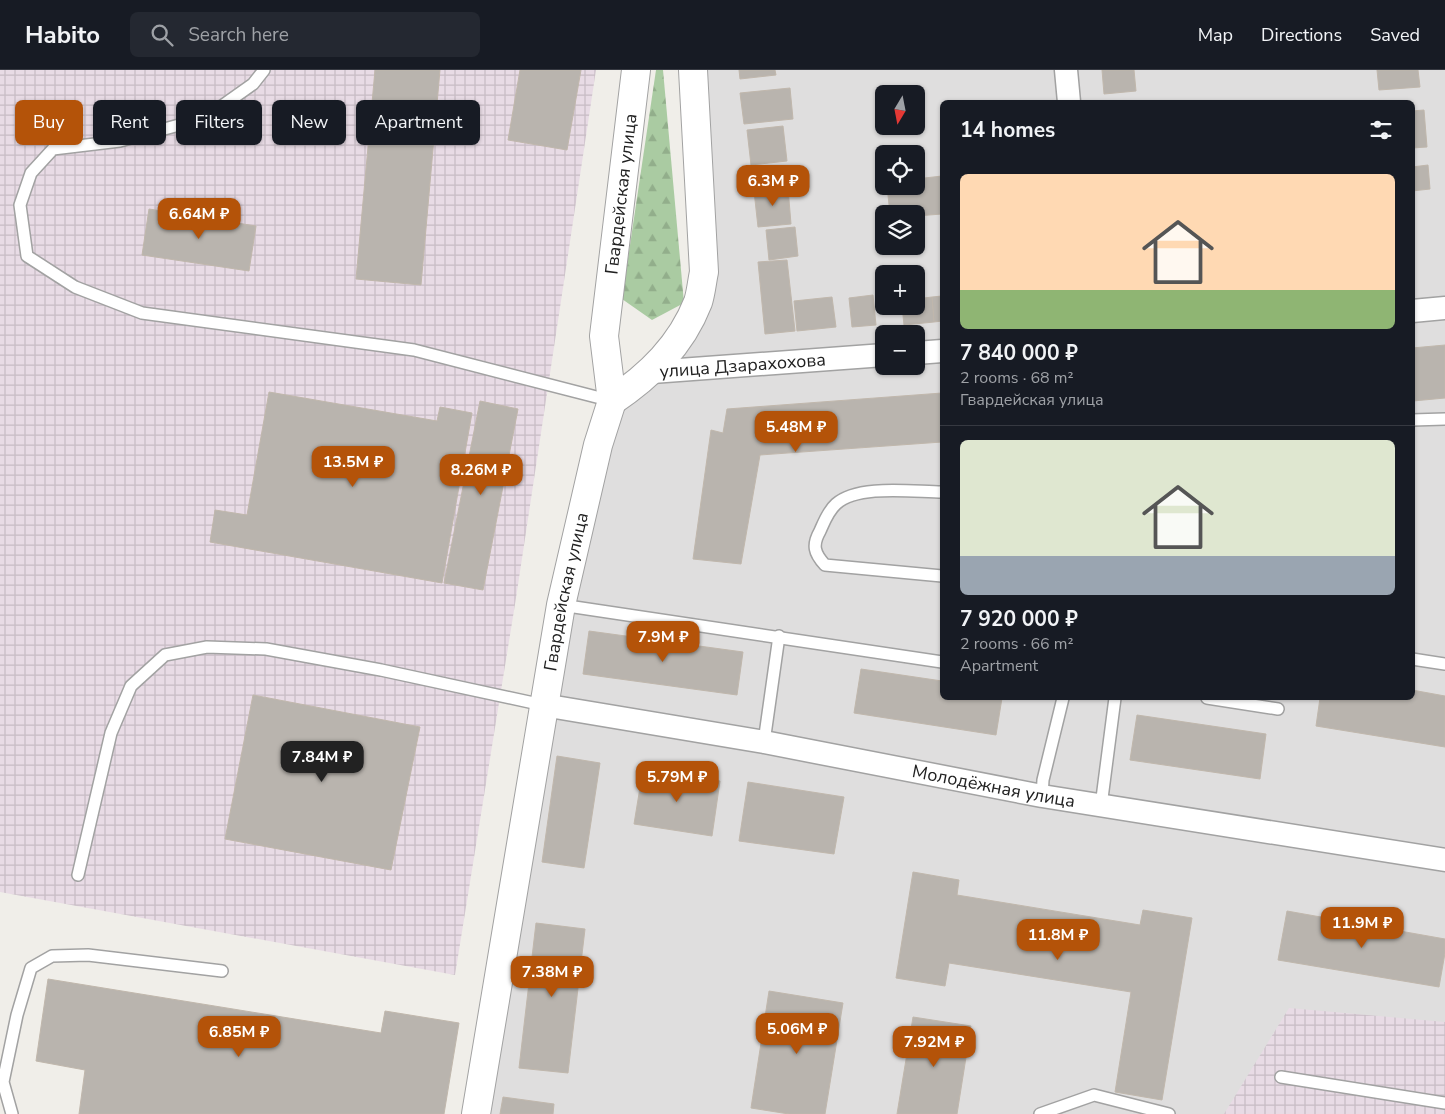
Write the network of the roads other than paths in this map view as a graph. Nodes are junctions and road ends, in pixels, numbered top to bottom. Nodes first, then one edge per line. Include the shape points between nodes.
1 (264, 70) edge
2 (636, 70) edge
3 (692, 70) edge
4 (1066, 70) edge
5 (1069, 100) edge
6 (1445, 308) edge
7 (1415, 311) edge
8 (940, 351) edge
9 (925, 352) edge
10 (875, 356) edge
11 (652, 372) junction
12 (612, 401) junction
13 (1445, 419) edge
14 (1415, 420) edge
15 (940, 492) edge
16 (940, 576) edge
17 (561, 605) junction
18 (779, 636) junction
19 (1415, 659) edge
20 (940, 662) edge
21 (1445, 664) edge
22 (1063, 700) edge
23 (1115, 700) edge
24 (1220, 700) edge
25 (543, 705) junction
26 (1278, 709) dead end
27 (764, 742) junction
28 (1042, 796) junction
29 (1101, 806) junction
30 (1445, 860) edge
31 (78, 875) dead end
32 (222, 971) dead end
33 (1281, 1077) dead end
34 (1445, 1103) edge
35 (12, 1114) edge
36 (476, 1114) edge
37 (1040, 1114) edge
38 (1168, 1114) edge

1 - 12 lane via 253,84 204,118 120,141 53,149 31,173 20,205 27,256 75,287 142,313 414,350
2 - 12 street, Гвардейская улица via 604,336
3 - 11 street via 704,272 698,302 680,335
4 - 5 street
6 - 7 street
8 - 9 street
10 - 11 street, улица Дзарахохова
11 - 12 street, улица Дзарахохова
12 - 17 street, Гвардейская улица via 598,445
13 - 14 lane
15 - 16 lane via 851,495 830,512 814,542 817,556 825,565
17 - 18 lane
17 - 25 street, Гвардейская улица
18 - 20 lane
18 - 27 lane
19 - 21 lane
22 - 28 lane
23 - 29 lane
24 - 26 lane
25 - 27 street, Молодёжная улица
25 - 31 lane via 266,649 207,648 165,655 131,686 111,733
25 - 36 street, Гвардейская улица
27 - 28 street, Молодёжная улица
28 - 29 street, Молодёжная улица
29 - 30 street, Молодёжная улица
32 - 35 lane via 88,954 52,956 32,968 17,1015 4,1082
33 - 34 lane
37 - 38 lane via 1094,1095

